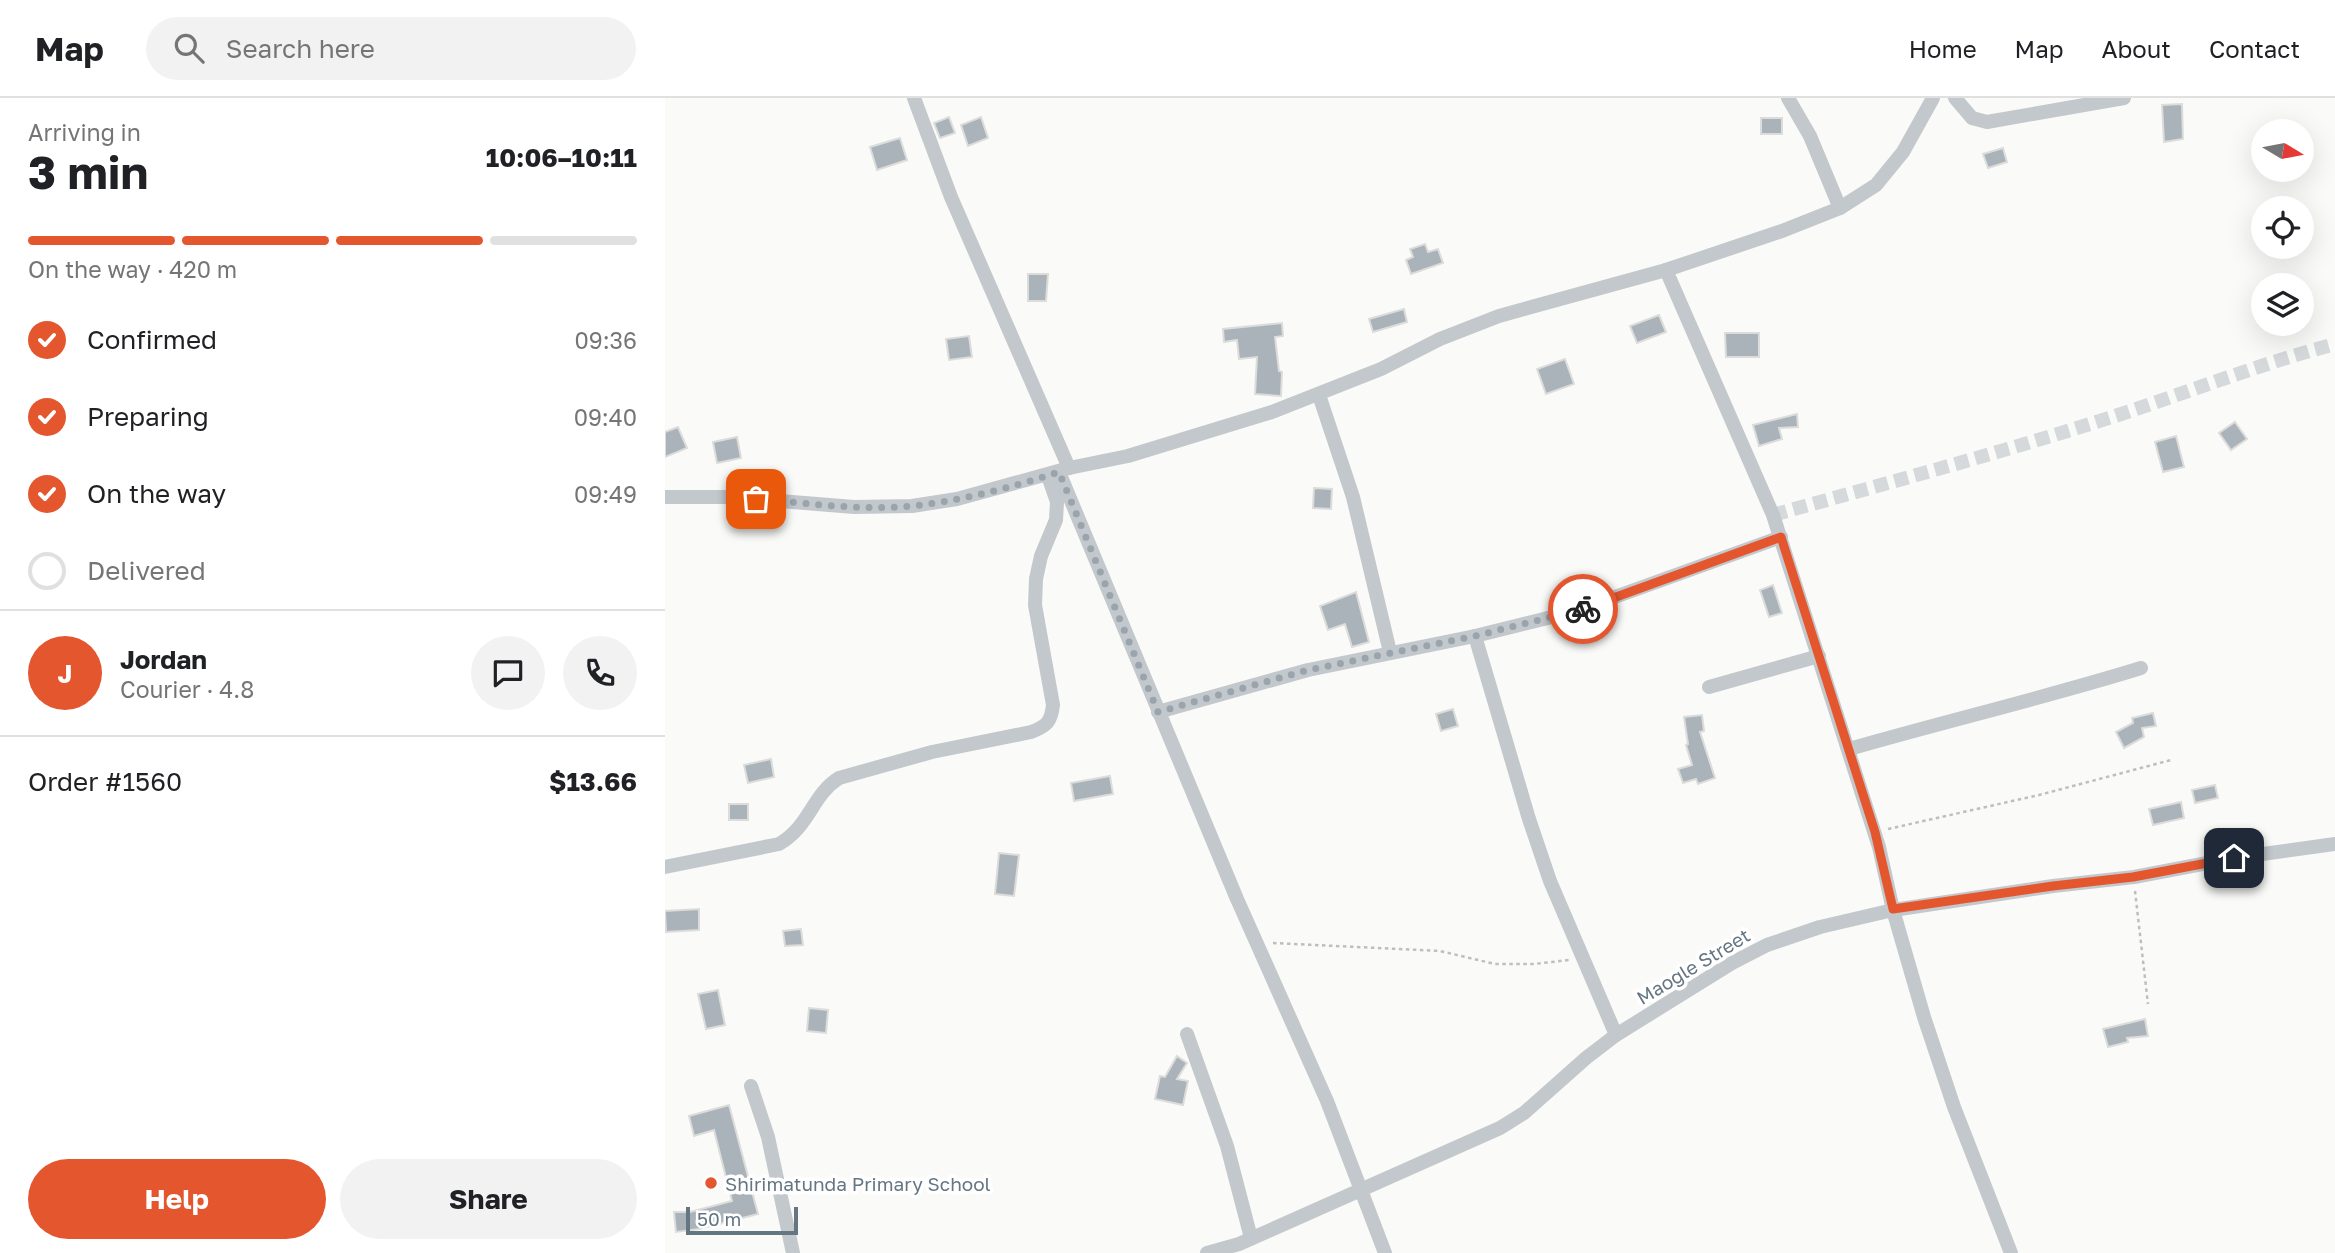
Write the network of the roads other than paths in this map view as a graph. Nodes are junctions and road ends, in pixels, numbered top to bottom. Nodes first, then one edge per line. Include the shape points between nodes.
1 (914, 98) edge
2 (1788, 98) edge
3 (1955, 98) edge
4 (2124, 98) edge
5 (1927, 102) edge
6 (1840, 208) junction
7 (1666, 271) junction
8 (1319, 395) junction
9 (1059, 472) junction
10 (665, 497) edge
11 (1781, 537) junction
12 (1475, 636) junction
13 (1390, 652) junction
14 (1819, 656) junction
15 (2141, 668) dead end
16 (1709, 687) dead end
17 (1158, 712) junction
18 (1849, 749) junction
19 (2335, 844) edge
20 (665, 867) edge
21 (1893, 909) junction
22 (1187, 1034) dead end
23 (1616, 1035) junction
24 (751, 1086) dead end
25 (1361, 1192) junction
26 (1244, 1245) edge
27 (793, 1253) edge
28 (1207, 1253) edge
29 (1385, 1253) edge
30 (2011, 1253) edge

1 - 9 street
2 - 6 street via 1810,136
3 - 4 street via 1972,118 1987,122
5 - 6 street via 1903,152 1876,185
6 - 7 street
7 - 8 street via 1499,316
7 - 11 street
8 - 9 street via 1128,456
8 - 13 street via 1353,497
9 - 10 street via 912,506
9 - 17 street
9 - 20 street via 1056,520 1036,579 1035,605 1053,705 1046,726 839,778 829,785 795,834 779,844
11 - 12 street via 1576,611
11 - 14 street
12 - 13 street
12 - 23 street via 1550,881
13 - 17 street
14 - 16 street
14 - 18 street
15 - 18 street
17 - 25 street via 1327,1101
18 - 21 street
19 - 21 street, Maogle Street
21 - 23 street, Maogle Street via 1767,944
21 - 30 street via 1954,1107
22 - 26 street via 1227,1146
23 - 25 street, Maogle Street via 1508,1123
24 - 27 street
25 - 26 street, Maogle Street
25 - 29 street
26 - 28 street, Maogle Street

